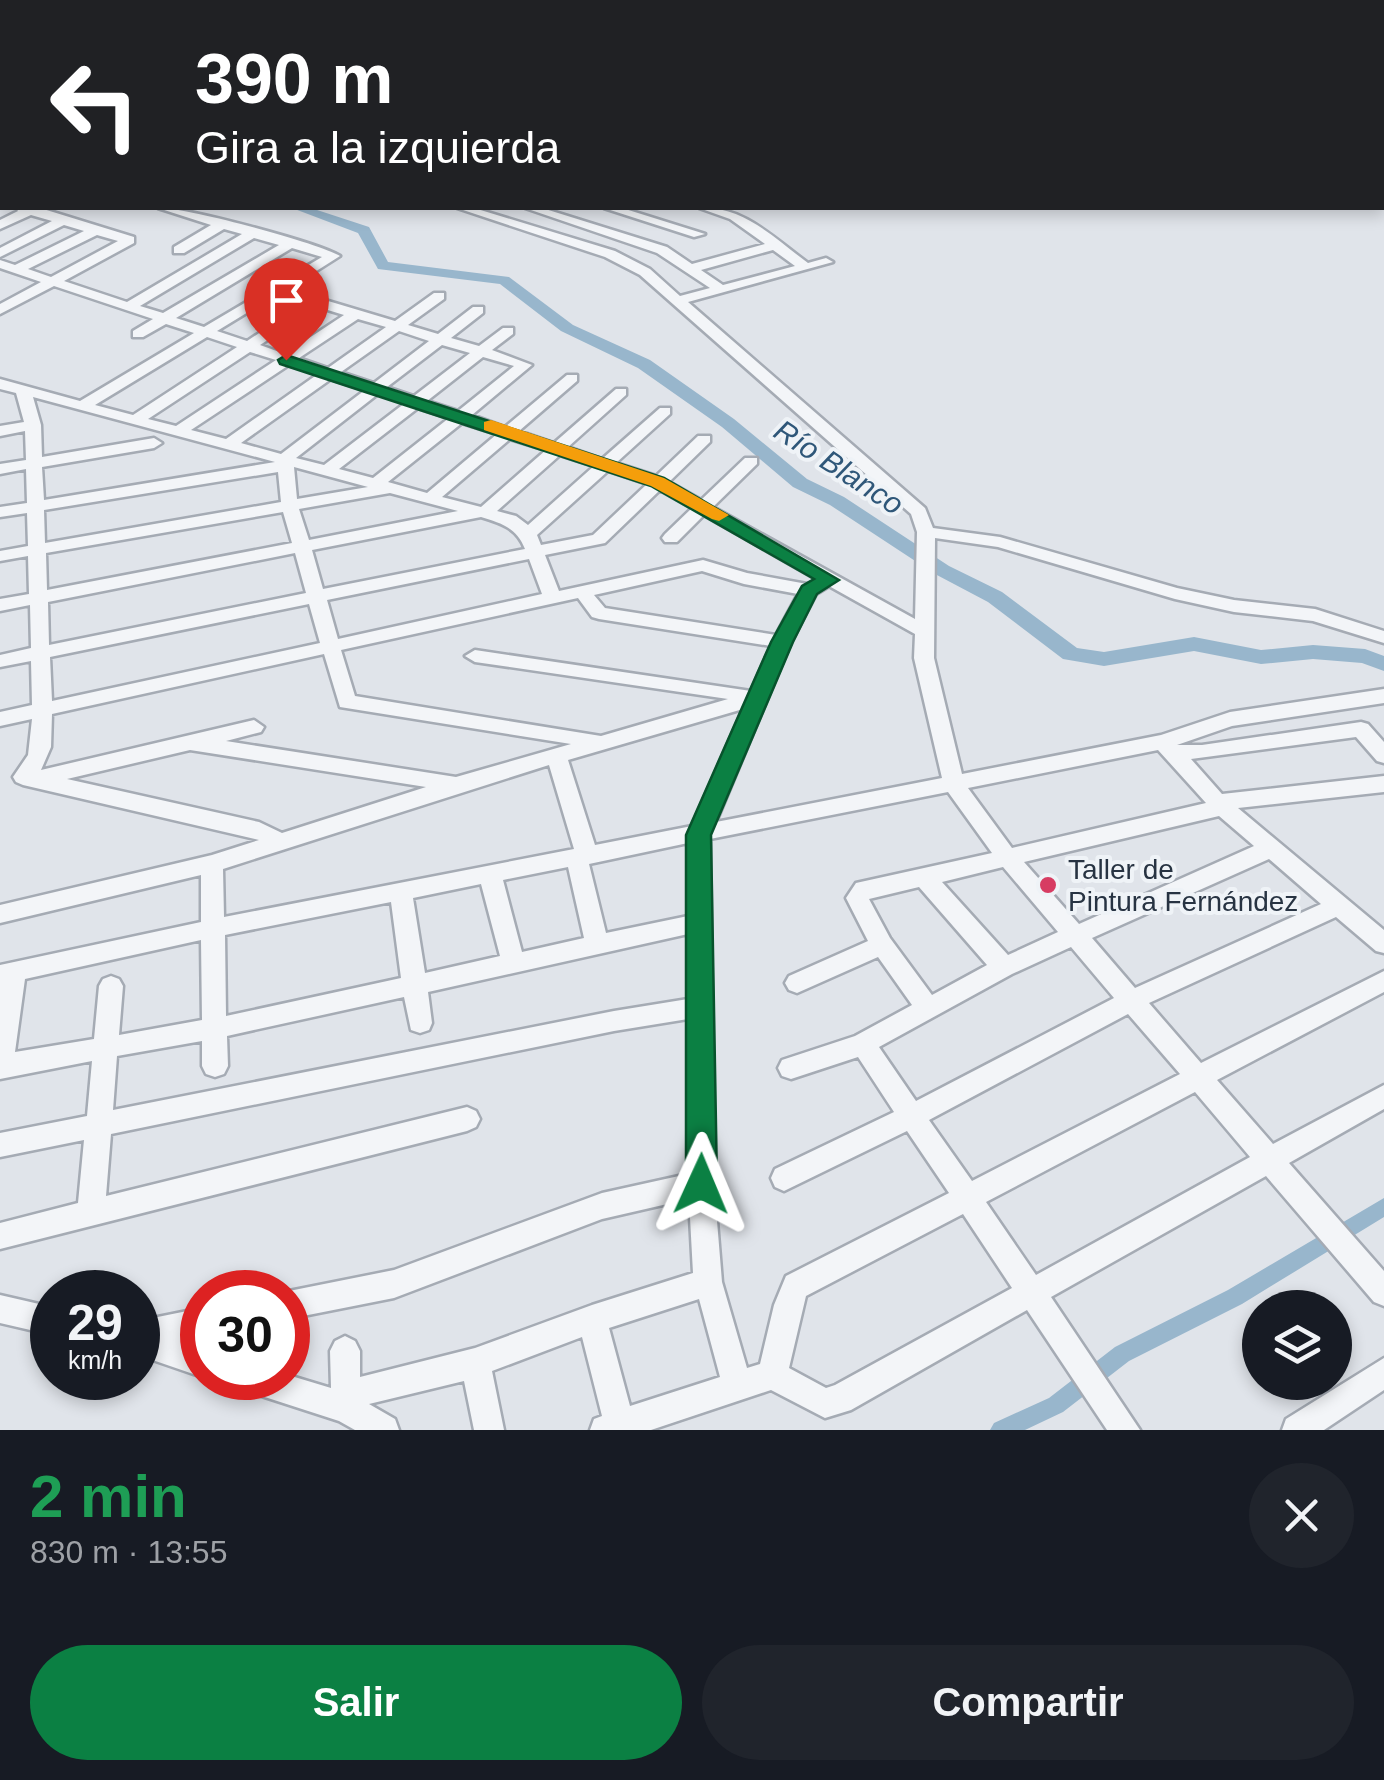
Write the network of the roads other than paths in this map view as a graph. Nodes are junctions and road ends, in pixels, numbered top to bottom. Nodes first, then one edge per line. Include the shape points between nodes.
1 (26, 210) edge
2 (35, 210) edge
3 (171, 210) edge
4 (469, 210) edge
5 (537, 210) edge
6 (617, 210) edge
7 (712, 210) edge
8 (734, 216) junction
9 (63, 220) junction
10 (223, 224) junction
11 (0, 225) edge
12 (96, 230) junction
13 (255, 232) junction
14 (698, 234) junction
15 (290, 244) junction
16 (778, 245) junction
17 (179, 250) dead end
18 (0, 253) edge
19 (676, 256) junction
20 (826, 262) dead end
21 (202, 265) junction
22 (805, 267) junction
23 (692, 268) junction
24 (6, 274) edge
25 (238, 274) junction
26 (144, 277) dead end
27 (54, 282) junction
28 (164, 284) junction
29 (718, 288) junction
30 (278, 290) junction
31 (439, 296) dead end
32 (319, 300) junction
33 (680, 300) junction
34 (130, 306) junction
35 (0, 310) edge
36 (478, 310) dead end
37 (358, 312) junction
38 (163, 318) junction
39 (398, 325) junction
40 (508, 331) dead end
41 (207, 333) junction
42 (138, 334) dead end
43 (440, 339) junction
44 (246, 346) junction
45 (483, 352) junction
46 (286, 360) junction
47 (327, 373) junction
48 (572, 378) dead end
49 (373, 388) junction
50 (10, 389) edge
51 (621, 392) dead end
52 (415, 402) junction
53 (85, 404) junction
54 (665, 411) dead end
55 (460, 416) junction
56 (139, 418) junction
57 (33, 426) junction
58 (181, 430) junction
59 (0, 431) edge
60 (506, 431) junction
61 (704, 439) dead end
62 (154, 443) dead end
63 (231, 443) junction
64 (556, 448) junction
65 (751, 461) dead end
66 (284, 462) junction
67 (32, 464) junction
68 (606, 464) junction
69 (0, 470) edge
70 (328, 470) junction
71 (657, 482) junction
72 (385, 485) junction
73 (430, 498) junction
74 (288, 503) junction
75 (33, 506) junction
76 (704, 506) junction
77 (486, 511) junction
78 (0, 512) edge
79 (926, 532) junction
80 (528, 534) junction
81 (671, 538) dead end
82 (303, 548) junction
83 (34, 550) junction
84 (537, 554) junction
85 (0, 556) edge
86 (829, 580) junction
87 (809, 590) junction
88 (583, 593) junction
89 (36, 598) junction
90 (315, 599) junction
91 (553, 599) junction
92 (0, 606) edge
93 (925, 632) junction
94 (1384, 637) edge
95 (782, 642) junction
96 (329, 650) junction
97 (39, 653) junction
98 (475, 656) dead end
99 (0, 660) edge
100 (758, 697) junction
101 (1382, 698) edge
102 (42, 710) junction
103 (0, 719) edge
104 (1384, 725) edge
105 (254, 727) dead end
106 (1362, 729) junction
107 (188, 742) junction
108 (604, 742) junction
109 (1168, 747) junction
110 (557, 756) junction
111 (1384, 756) edge
112 (28, 778) junction
113 (0, 782) edge
114 (458, 784) junction
115 (954, 784) junction
116 (1384, 784) edge
117 (1220, 804) junction
118 (699, 835) junction
119 (279, 841) junction
120 (1270, 849) junction
121 (1006, 856) junction
122 (582, 857) junction
123 (212, 864) junction
124 (490, 875) junction
125 (924, 877) junction
126 (400, 892) junction
127 (1338, 906) junction
128 (0, 914) edge
129 (701, 922) junction
130 (210, 930) junction
131 (1074, 936) junction
132 (597, 942) junction
133 (1384, 944) edge
134 (882, 945) junction
135 (512, 962) junction
136 (1004, 968) junction
137 (7, 973) edge
138 (1384, 981) edge
139 (797, 983) dead end
140 (111, 986) dead end
141 (414, 986) junction
142 (1130, 1001) junction
143 (701, 1007) junction
144 (927, 1007) junction
145 (420, 1023) dead end
146 (213, 1029) junction
147 (864, 1044) junction
148 (106, 1049) junction
149 (215, 1066) dead end
150 (0, 1067) edge
151 (791, 1068) dead end
152 (1196, 1076) junction
153 (1384, 1096) edge
154 (912, 1116) junction
155 (467, 1120) dead end
156 (99, 1125) junction
157 (0, 1145) edge
158 (1270, 1159) junction
159 (784, 1178) dead end
160 (701, 1184) junction
161 (965, 1196) junction
162 (91, 1212) junction
163 (0, 1236) edge
164 (708, 1282) junction
165 (1033, 1290) junction
166 (1384, 1292) edge
167 (310, 1301) edge
168 (0, 1310) edge
169 (30, 1316) edge
170 (592, 1319) junction
171 (345, 1352) dead end
172 (475, 1363) junction
173 (1384, 1373) edge
174 (772, 1375) junction
175 (738, 1388) junction
176 (310, 1393) edge
177 (347, 1402) junction
178 (612, 1428) edge
179 (384, 1430) edge
180 (489, 1430) edge
181 (1125, 1430) edge
182 (1296, 1430) edge

1 - 11 street
2 - 9 street
3 - 10 street
4 - 33 street via 610,254
5 - 19 street
6 - 14 street
7 - 8 street
8 - 14 street
8 - 16 street
9 - 12 street
9 - 18 street
10 - 13 street
10 - 17 street
12 - 24 street
12 - 27 street via 129,240
13 - 15 street
13 - 21 street
14 - 19 street
15 - 25 street
15 - 30 street via 333,256
16 - 22 street
16 - 23 street
19 - 23 street
20 - 22 street
21 - 25 street
21 - 28 street
22 - 29 street
23 - 29 street
24 - 27 street
25 - 38 street
26 - 28 street
27 - 34 street
27 - 35 street
28 - 34 street
29 - 33 street
30 - 32 street
30 - 41 street
31 - 39 street
32 - 37 street
32 - 44 street
33 - 79 street via 905,496
34 - 38 street
36 - 43 street
37 - 39 street
37 - 46 street
38 - 41 street
38 - 42 street
39 - 43 street
39 - 47 street
40 - 45 street
41 - 44 street
41 - 53 street
43 - 45 street
43 - 49 street
44 - 46 street
44 - 56 street
45 - 52 street
45 - 55 street via 526,365
46 - 47 street
46 - 58 street
47 - 49 street
47 - 63 street
48 - 60 street
49 - 52 street
49 - 66 street
50 - 53 street
50 - 57 street
51 - 64 street
52 - 55 street
52 - 70 street
53 - 56 street
54 - 68 street
55 - 60 street
55 - 72 street
56 - 58 street
57 - 59 street
57 - 67 street
58 - 63 street
60 - 64 street
60 - 73 street
61 - 71 street
62 - 67 street
63 - 66 street
64 - 68 street
64 - 77 street
65 - 76 street
66 - 70 street
66 - 74 street
66 - 75 street
67 - 69 street
67 - 75 street
68 - 71 street
68 - 80 street
70 - 72 street
71 - 76 street
71 - 84 street via 605,536
72 - 73 street
72 - 74 street
73 - 77 street
74 - 82 street
74 - 83 street
75 - 78 street
75 - 83 street
76 - 81 street
76 - 86 street
77 - 80 street
77 - 82 street
79 - 93 street
79 - 94 street via 1000,542 1175,593 1315,615
80 - 84 street
82 - 89 street
82 - 90 street
83 - 85 street
83 - 89 street
84 - 90 street
84 - 91 street
86 - 87 street
86 - 93 street
87 - 88 street via 703,565
87 - 95 street
88 - 91 street
88 - 95 street via 599,613
89 - 92 street
89 - 97 street
90 - 96 street
90 - 97 street
91 - 96 street
93 - 115 street via 924,658
95 - 100 street
96 - 102 street
96 - 108 street via 347,702
97 - 99 street
97 - 102 street
98 - 100 street
100 - 108 street
100 - 118 street
101 - 109 street via 1230,719
102 - 103 street
102 - 112 street via 42,752
104 - 106 street
105 - 107 street
106 - 109 street via 1202,752
106 - 111 street
107 - 112 street
107 - 114 street
108 - 110 street
109 - 115 street
109 - 117 street
110 - 114 street
110 - 122 street
112 - 113 street
112 - 119 street via 259,830
114 - 119 street
115 - 118 street
115 - 121 street
116 - 117 street
117 - 120 street
117 - 121 street
118 - 122 street
118 - 129 street
119 - 123 street
120 - 127 street
120 - 131 street
121 - 125 street
121 - 131 street
122 - 124 street
122 - 132 street
123 - 128 street
123 - 130 street
124 - 126 street
124 - 135 street
125 - 134 street via 864,888 857,898
125 - 136 street
126 - 130 street
126 - 141 street
127 - 133 street
127 - 142 street
129 - 132 street
129 - 143 street
130 - 137 street
130 - 146 street
131 - 136 street
131 - 142 street
132 - 135 street
134 - 139 street
134 - 144 street
135 - 141 street
136 - 144 street
137 - 150 street
138 - 152 street
140 - 148 street
141 - 145 street
141 - 146 street
142 - 152 street
142 - 154 street
143 - 156 street
143 - 160 street
144 - 147 street
146 - 148 street
146 - 149 street
147 - 151 street
147 - 154 street
148 - 150 street
148 - 156 street
152 - 158 street
152 - 161 street
153 - 158 street
154 - 159 street
154 - 161 street
155 - 162 street
156 - 157 street
156 - 162 street
158 - 165 street
158 - 166 street
160 - 164 street
160 - 167 street via 602,1206 394,1284
161 - 165 street
161 - 174 street via 796,1286
162 - 163 street
164 - 170 street
164 - 175 street
165 - 174 street via 840,1399 825,1403
165 - 181 street
168 - 169 street
170 - 172 street
170 - 178 street
171 - 177 street
172 - 177 street
172 - 180 street
173 - 182 street
174 - 175 street
175 - 178 street
176 - 177 street
177 - 179 street

